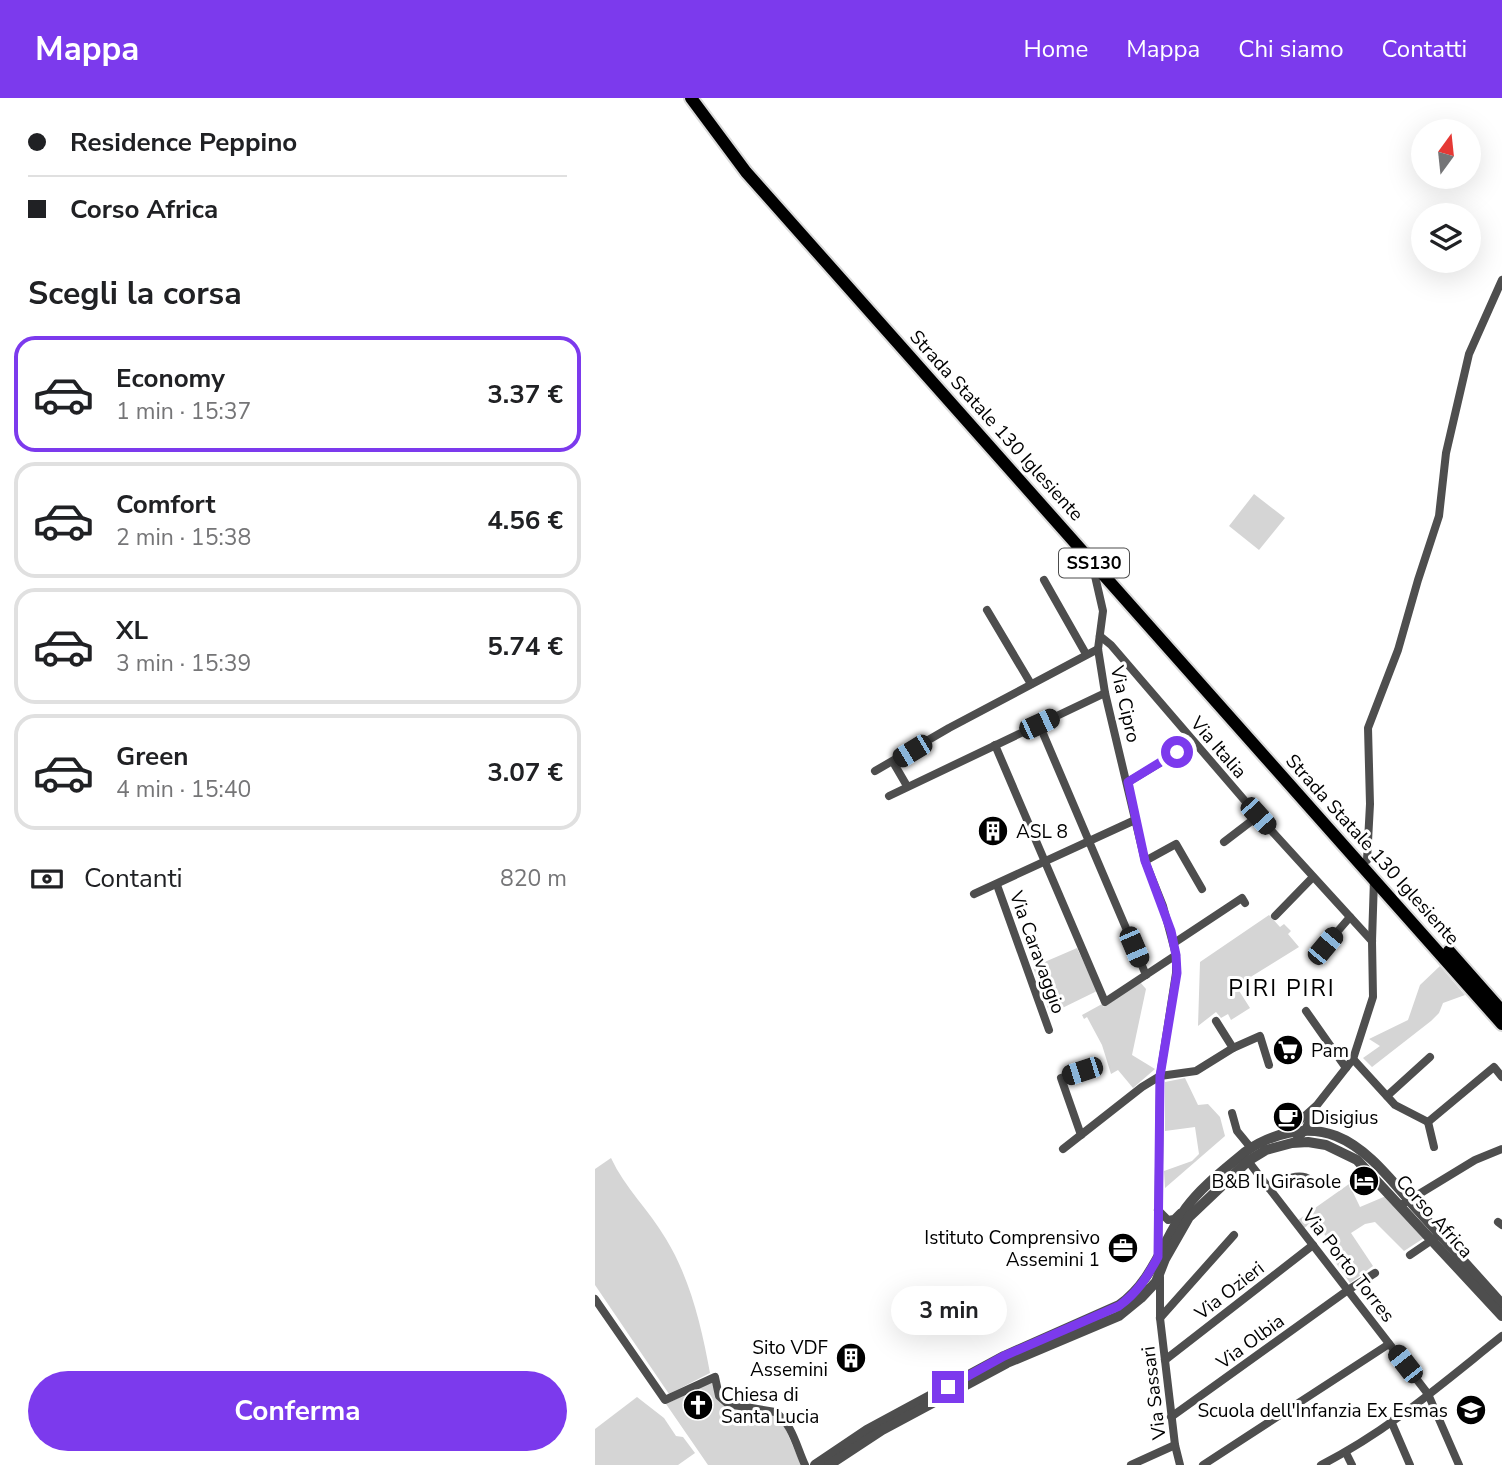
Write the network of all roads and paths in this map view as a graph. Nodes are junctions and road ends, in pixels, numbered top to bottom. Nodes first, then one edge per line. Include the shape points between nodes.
1 (691, 98) edge
2 (699, 98) edge
3 (1502, 280) edge
4 (1095, 576) dead end
5 (1044, 580) dead end
6 (986, 610) dead end
7 (1100, 636) junction
8 (1098, 649) junction
9 (1086, 654) junction
10 (1031, 684) junction
11 (1105, 694) junction
12 (1039, 724) junction
13 (1193, 743) junction
14 (995, 745) junction
15 (893, 762) junction
16 (876, 771) dead end
17 (1128, 782) junction
18 (907, 786) junction
19 (888, 796) dead end
20 (1258, 816) junction
21 (1135, 820) junction
22 (1089, 842) junction
23 (1224, 842) dead end
24 (1367, 860) junction
25 (1145, 861) junction
26 (1046, 862) junction
27 (1313, 877) junction
28 (1374, 879) junction
29 (997, 885) junction
30 (1202, 889) dead end
31 (974, 894) dead end
32 (1245, 903) dead end
33 (1275, 916) dead end
34 (1350, 917) junction
35 (1372, 941) junction
36 (1174, 943) junction
37 (1325, 946) dead end
38 (1176, 955) junction
39 (1146, 975) junction
40 (1306, 1011) dead end
41 (1502, 1011) edge
42 (1216, 1021) dead end
43 (1502, 1024) edge
44 (1049, 1030) dead end
45 (1233, 1048) junction
46 (1430, 1057) dead end
47 (1353, 1059) junction
48 (1269, 1065) dead end
49 (1346, 1068) junction
50 (1082, 1071) dead end
51 (1160, 1076) junction
52 (1502, 1077) edge
53 (1387, 1096) junction
54 (1317, 1105) junction
55 (1232, 1113) dead end
56 (1310, 1119) junction
57 (1428, 1122) junction
58 (1287, 1132) junction
59 (1304, 1132) junction
60 (1319, 1132) junction
61 (1081, 1135) junction
62 (1294, 1142) junction
63 (1434, 1147) dead end
64 (1251, 1148) junction
65 (1063, 1149) dead end
66 (1502, 1149) edge
67 (1248, 1161) junction
68 (1311, 1180) dead end
69 (1269, 1188) junction
70 (1405, 1203) junction
71 (1187, 1206) junction
72 (1158, 1210) junction
73 (1234, 1235) dead end
74 (1436, 1237) junction
75 (1166, 1238) junction
76 (1313, 1245) junction
77 (1410, 1255) dead end
78 (1159, 1260) junction
79 (1375, 1273) dead end
80 (1152, 1282) junction
81 (1348, 1290) junction
82 (595, 1298) edge
83 (1141, 1298) junction
84 (1502, 1304) edge
85 (1157, 1306) junction
86 (1502, 1316) edge
87 (1160, 1318) junction
88 (1502, 1336) edge
89 (1389, 1344) junction
90 (1165, 1360) junction
91 (1428, 1394) junction
92 (1171, 1417) junction
93 (1391, 1421) junction
94 (1175, 1445) junction
95 (1346, 1453) junction
96 (1325, 1464) edge
97 (1455, 1464) edge
98 (805, 1465) edge
99 (815, 1465) edge
100 (829, 1465) edge
101 (1131, 1465) edge
102 (1180, 1465) edge
103 (1203, 1465) edge
104 (1352, 1465) edge
105 (1409, 1465) edge

1 - 28 main road, Strada Statale 130 Iglesiente / SS130 via 746,172
2 - 24 main road, Strada Statale 130 Iglesiente / SS130 via 748,165
3 - 24 street via 1469,354 1446,453 1439,516 1398,650 1368,728
4 - 7 street, Via Cipro via 1104,619
5 - 9 street
6 - 10 street
7 - 8 street, Via Cipro
7 - 13 street, Via Italia
8 - 9 street
8 - 11 street, Via Cipro
9 - 10 street
10 - 15 street
11 - 12 street
11 - 17 street, Via Cipro
12 - 14 street
12 - 22 street
13 - 17 street
13 - 20 street, Via Italia
14 - 18 street
14 - 26 street
15 - 16 street
15 - 18 street
17 - 21 street, Via Cipro
18 - 19 street
20 - 23 street
20 - 27 street, Via Italia
21 - 22 street
21 - 25 street, Via Cipro
22 - 26 street
22 - 39 street
24 - 41 main road, Strada Statale 130 Iglesiente / SS130
25 - 30 street via 1177,844
25 - 36 street, Via Cipro
26 - 29 street
26 - 39 street via 1105,1002
27 - 33 street
27 - 34 street, Via Italia
28 - 35 street
28 - 43 main road, Strada Statale 130 Iglesiente / SS130
29 - 31 street
29 - 44 street, Via Caravaggio
32 - 36 street via 1242,898
34 - 35 street, Via Italia
34 - 37 street
35 - 47 street via 1373,997
36 - 38 street, Via Cipro
38 - 39 street
38 - 51 street, Via Cipro
40 - 49 street
42 - 45 street
45 - 48 street via 1260,1036
45 - 51 street via 1196,1071
46 - 53 street
47 - 49 street
47 - 53 street
49 - 54 street
50 - 61 street via 1061,1078
51 - 61 street
51 - 72 street, Via Cipro
52 - 57 street via 1494,1067
53 - 57 street
54 - 56 street
54 - 58 street
55 - 64 street via 1237,1131
56 - 59 street
56 - 60 street
57 - 63 street
58 - 59 street, Corso Africa
58 - 64 street, Corso Africa
59 - 60 street, Corso Africa
59 - 62 street, Corso Africa
60 - 70 street, Corso Africa via 1337,1137 1376,1164
61 - 65 street
62 - 67 street, Corso Africa
62 - 70 street, Corso Africa via 1341,1150
64 - 71 street, Corso Africa
66 - 70 street via 1475,1160
67 - 69 street, Via Porto Torres
67 - 78 street, Corso Africa via 1189,1217
68 - 69 street via 1300,1175
69 - 76 street, Via Porto Torres
70 - 74 street, Corso Africa
71 - 72 street via 1168,1220
71 - 75 street, Corso Africa
72 - 75 street, Via Cipro
72 - 78 street, Via Cipro
73 - 87 street
74 - 77 street
74 - 84 street, Corso Africa
74 - 86 street, Corso Africa
75 - 78 street, Corso Africa
76 - 81 street, Via Porto Torres
76 - 90 street, Via Ozieri
78 - 80 street, Corso Africa
78 - 80 street, Corso Africa
79 - 81 street, Via Olbia
80 - 83 street, Corso Africa
80 - 85 street, Via Sassari
80 - 87 street, Via Sassari
80 - 99 street, Corso Africa via 1119,1306 1004,1356 866,1430
81 - 89 street, Via Porto Torres
81 - 92 street, Via Olbia
82 - 98 street via 665,1400 715,1377 719,1396 728,1404 782,1416
83 - 85 street via 1154,1299
83 - 100 street, Corso Africa via 1119,1316 1007,1363 882,1430
85 - 87 street, Via Sassari
87 - 90 street, Via Sassari
88 - 91 street
89 - 91 street, Via Porto Torres
89 - 103 street
90 - 92 street, Via Sassari
91 - 93 street
91 - 97 street, Via Porto Torres
92 - 94 street, Via Sassari
93 - 95 street
93 - 105 street
94 - 101 street
94 - 102 street, Via Sassari
95 - 96 street
95 - 104 street

